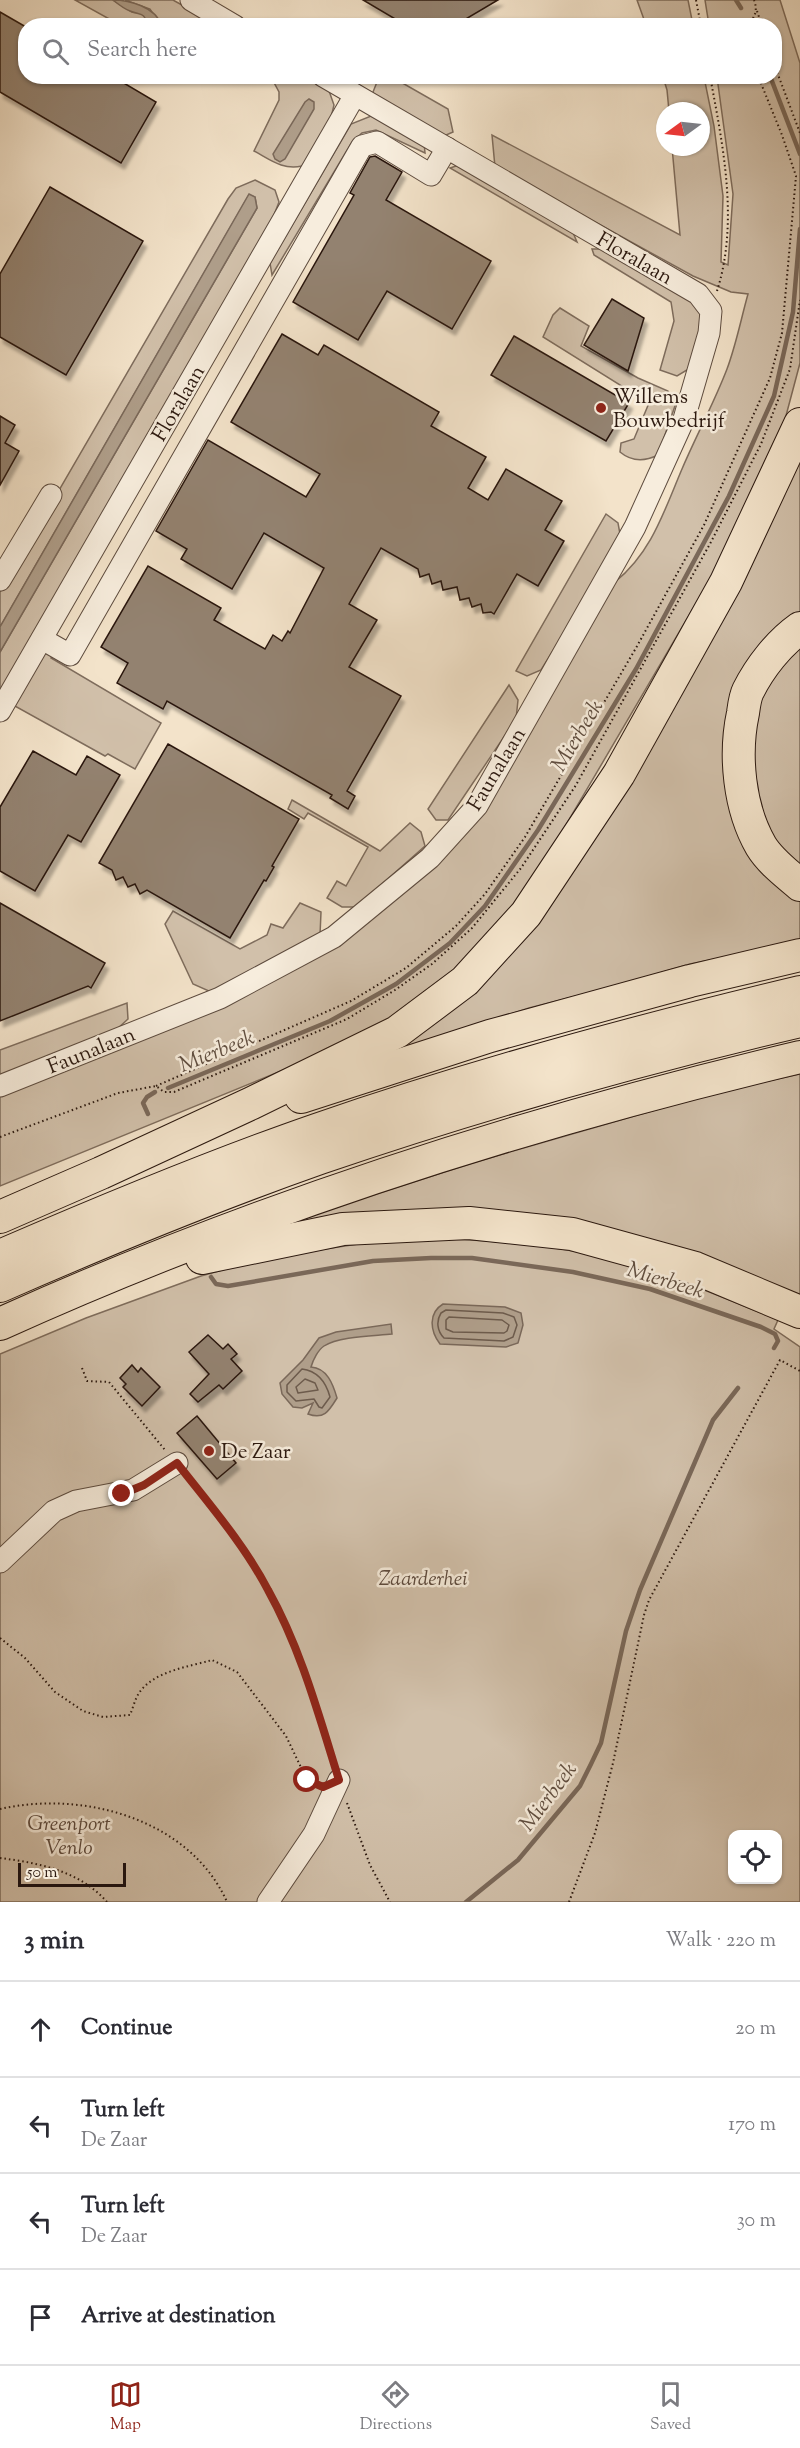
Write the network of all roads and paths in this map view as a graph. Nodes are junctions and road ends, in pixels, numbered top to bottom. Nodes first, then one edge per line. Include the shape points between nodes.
1 (191, 0) edge
2 (696, 0) edge
3 (754, 0) edge
4 (757, 8) junction
5 (221, 18) edge
6 (699, 18) edge
7 (754, 18) edge
8 (760, 18) edge
9 (336, 84) edge
10 (711, 84) edge
11 (782, 84) edge
12 (355, 95) junction
13 (800, 133) edge
14 (447, 148) junction
15 (244, 288) junction
16 (271, 305) junction
17 (711, 311) junction
18 (175, 408) junction
19 (800, 424) edge
20 (201, 425) junction
21 (51, 495) dead end
22 (0, 580) edge
23 (800, 628) edge
24 (42, 639) junction
25 (0, 711) edge
26 (800, 885) edge
27 (800, 956) edge
28 (800, 992) edge
29 (800, 1021) edge
30 (800, 1057) edge
31 (0, 1086) edge
32 (101, 1173) junction
33 (0, 1217) edge
34 (0, 1256) edge
35 (0, 1286) edge
36 (59, 1297) junction
37 (800, 1312) edge
38 (0, 1324) edge
39 (82, 1368) dead end
40 (800, 1371) edge
41 (177, 1463) junction
42 (0, 1562) edge
43 (0, 1638) edge
44 (339, 1780) junction
45 (0, 1809) edge
46 (0, 1858) edge
47 (107, 1902) edge
48 (227, 1902) edge
49 (268, 1902) edge
50 (390, 1902) edge
51 (569, 1902) edge

1 - 5 street
2 - 6 path
3 - 4 path
4 - 7 path
4 - 8 path
9 - 12 street, Floralaan
10 - 17 path via 728,195 725,269
11 - 13 path
12 - 14 street, Floralaan
12 - 15 street, Floralaan
14 - 16 street via 431,175 376,142 362,146
14 - 17 street, Floralaan via 698,294
15 - 16 street
15 - 18 street, Floralaan
16 - 20 street
17 - 31 street, Faunalaan via 709,333 684,419 635,526 477,806 430,858 334,937 241,987
18 - 20 street
18 - 24 street, Floralaan
19 - 32 highway via 726,582 619,774 526,914 465,981 397,1032
20 - 24 street via 70,655
21 - 22 street
23 - 26 highway via 787,637 747,693 738,737 738,774 761,846
24 - 25 street, Floralaan
27 - 32 highway via 690,981 490,1036 295,1099
28 - 34 highway via 504,1069 315,1130 129,1200
29 - 35 highway via 518,1094 320,1158 127,1231
30 - 36 highway via 517,1131 331,1192
32 - 33 highway
36 - 37 highway via 216,1254 343,1229 469,1223 584,1237 695,1268
36 - 38 highway
39 - 41 path via 87,1381 109,1382
40 - 51 path via 780,1360 649,1600 595,1833
41 - 42 street via 133,1490 76,1501 54,1511
41 - 44 path via 236,1538 269,1591 310,1689
43 - 44 path via 25,1658 55,1692 83,1711 103,1717 130,1715 139,1692 156,1678 212,1660 237,1672 286,1737 307,1780 323,1787
44 - 49 street via 314,1834
44 - 50 path via 370,1864
45 - 48 path via 81,1805 149,1824 178,1841 202,1864
46 - 47 path via 69,1874

